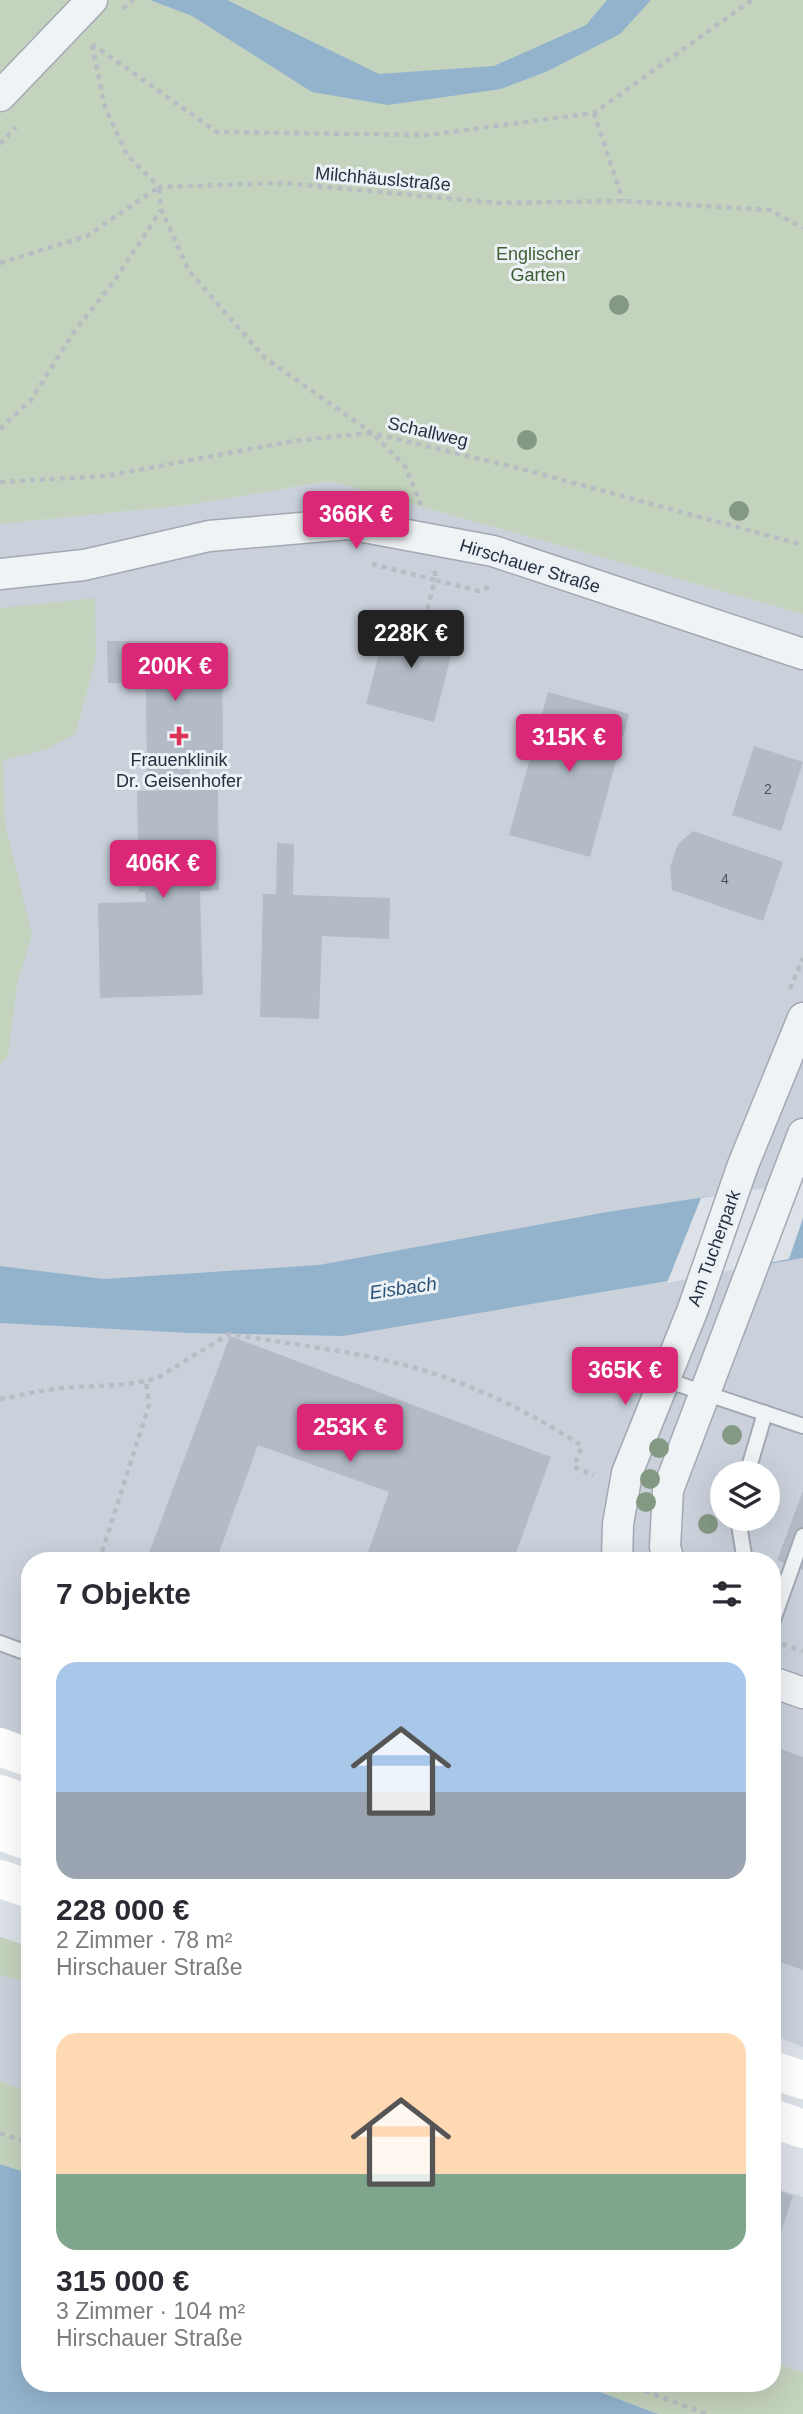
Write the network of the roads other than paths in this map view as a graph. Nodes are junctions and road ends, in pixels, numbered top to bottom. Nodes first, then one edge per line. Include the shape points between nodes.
1 (89, 2) edge
2 (11, 69) edge
3 (0, 96) edge
4 (0, 574) edge
5 (803, 654) edge
6 (803, 1018) edge
7 (803, 1134) edge
8 (663, 1379) junction
9 (704, 1393) junction
10 (765, 1413) junction
11 (803, 1426) edge
12 (751, 1461) edge
13 (740, 1531) edge
14 (803, 1536) edge
15 (617, 1552) edge
16 (666, 1552) edge
17 (744, 1552) edge
18 (781, 1584) edge
19 (0, 1643) edge
20 (21, 1651) edge
21 (781, 1685) edge
22 (803, 1693) edge
23 (0, 1747) edge
24 (21, 1755) edge
25 (0, 1794) edge
26 (21, 1802) edge
27 (0, 1831) edge
28 (21, 1839) edge
29 (0, 1879) edge
30 (21, 1886) edge
31 (781, 2073) edge
32 (803, 2080) edge
33 (781, 2121) edge
34 (803, 2129) edge

1 - 2 street
2 - 3 street
4 - 5 street, Hirschauer Straße via 84,565 209,536 348,524 493,551
6 - 8 street, Am Tucherpark
7 - 9 street
8 - 9 lane
8 - 15 street, Am Tucherpark via 627,1473
9 - 10 lane
9 - 16 street via 668,1490
10 - 11 lane
10 - 12 lane
13 - 17 lane
14 - 18 lane
19 - 20 lane
21 - 22 street
23 - 24 main road
25 - 26 main road
27 - 28 main road
29 - 30 main road
31 - 32 main road
33 - 34 main road

